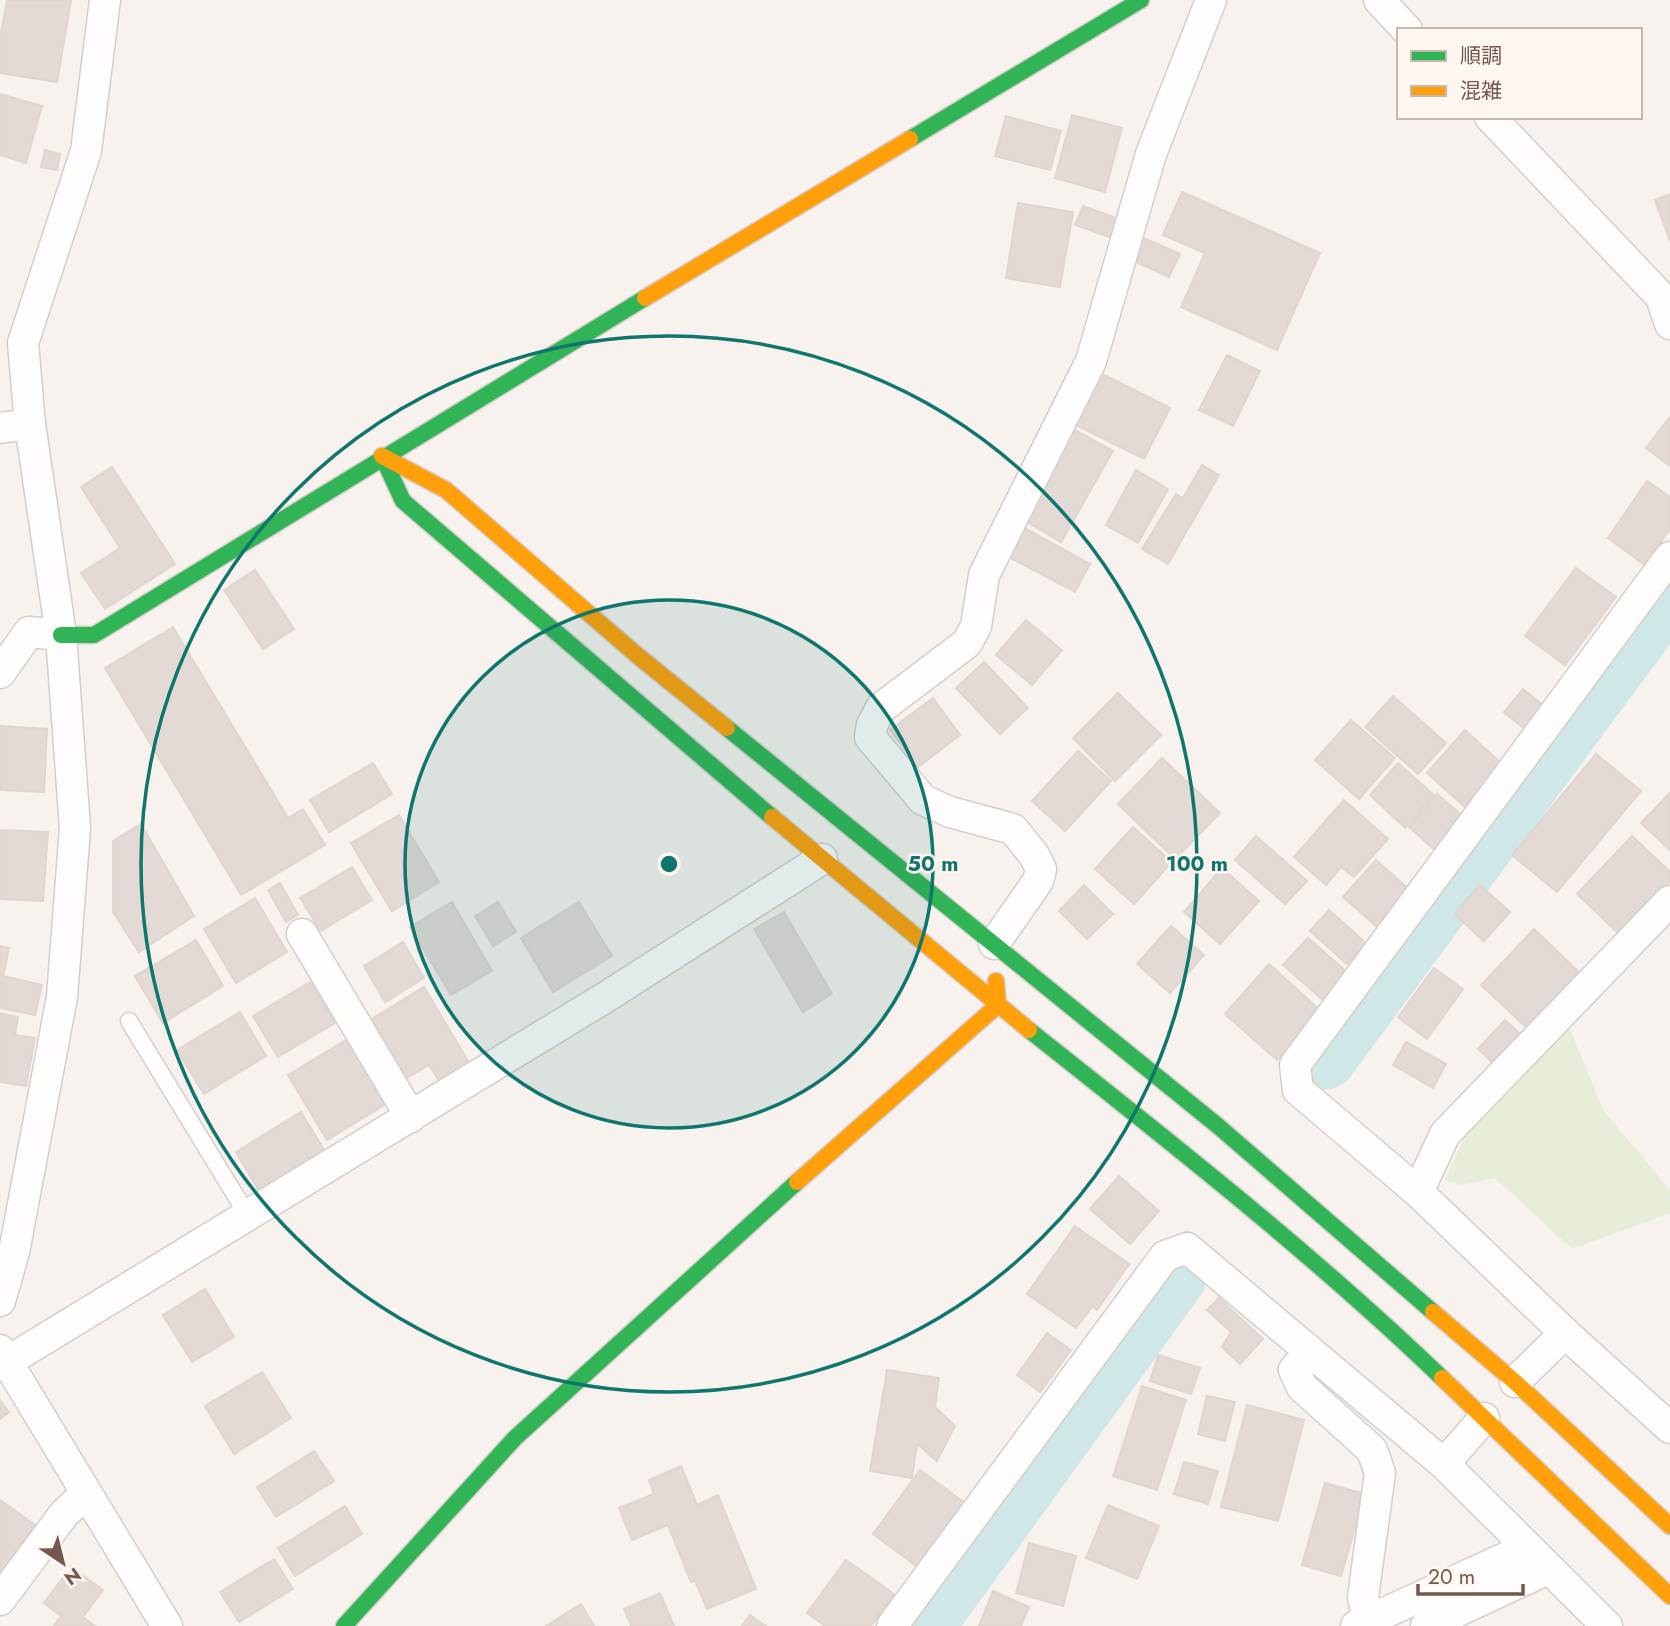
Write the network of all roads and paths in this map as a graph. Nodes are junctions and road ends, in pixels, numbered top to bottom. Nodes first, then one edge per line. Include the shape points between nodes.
1 (105, 0) edge
2 (1141, 0) edge
3 (1211, 0) edge
4 (1379, 0) edge
5 (1405, 28) edge
6 (1492, 119) edge
7 (1670, 324) edge
8 (30, 424) junction
9 (0, 428) edge
10 (382, 456) junction
11 (1670, 557) edge
12 (61, 635) junction
13 (0, 673) edge
14 (822, 859) junction
15 (1670, 901) edge
16 (302, 934) dead end
17 (994, 944) junction
18 (998, 1005) junction
19 (129, 1021) dead end
20 (411, 1117) junction
21 (1418, 1192) junction
22 (248, 1216) junction
23 (0, 1301) edge
24 (1565, 1333) junction
25 (1310, 1351) junction
26 (3, 1357) edge
27 (1515, 1382) junction
28 (1484, 1418) junction
29 (1670, 1427) edge
30 (1444, 1464) junction
31 (85, 1494) junction
32 (1670, 1526) edge
33 (1527, 1548) junction
34 (1548, 1569) junction
35 (1670, 1596) edge
36 (0, 1600) edge
37 (1362, 1623) edge
38 (167, 1626) edge
39 (344, 1626) edge
40 (892, 1626) edge
41 (1426, 1626) edge
42 (1607, 1626) edge

1 - 8 street via 86,151 23,343
2 - 10 street
3 - 17 street via 1151,154 1091,361 984,575 976,626 967,643 881,708 872,725 870,737 880,752 923,800 1013,829 1034,855 1041,869 1038,881
4 - 5 street
6 - 7 street via 1661,297
8 - 9 street
8 - 12 street
10 - 12 street via 94,635
10 - 14 street via 403,501
10 - 17 street via 446,490 638,656
11 - 21 street via 1295,1065 1298,1090
12 - 13 street via 29,632
12 - 23 street via 75,828 62,998 14,1252
14 - 18 street
14 - 20 street
15 - 21 street via 1445,1134
16 - 20 street
17 - 18 street
17 - 27 street via 1219,1126
18 - 28 street via 1237,1196 1379,1317
18 - 39 street via 515,1438
19 - 22 lane
20 - 22 street
21 - 24 street
22 - 26 street
24 - 27 street
24 - 29 street
25 - 30 street
25 - 37 street via 1294,1370 1302,1387 1372,1450 1380,1474
25 - 40 street via 1187,1248 1165,1256
26 - 31 street
27 - 32 street
28 - 30 street
28 - 35 street
30 - 33 street
31 - 36 street via 64,1514
31 - 38 street
33 - 34 street
33 - 37 street
34 - 41 street
34 - 42 street

